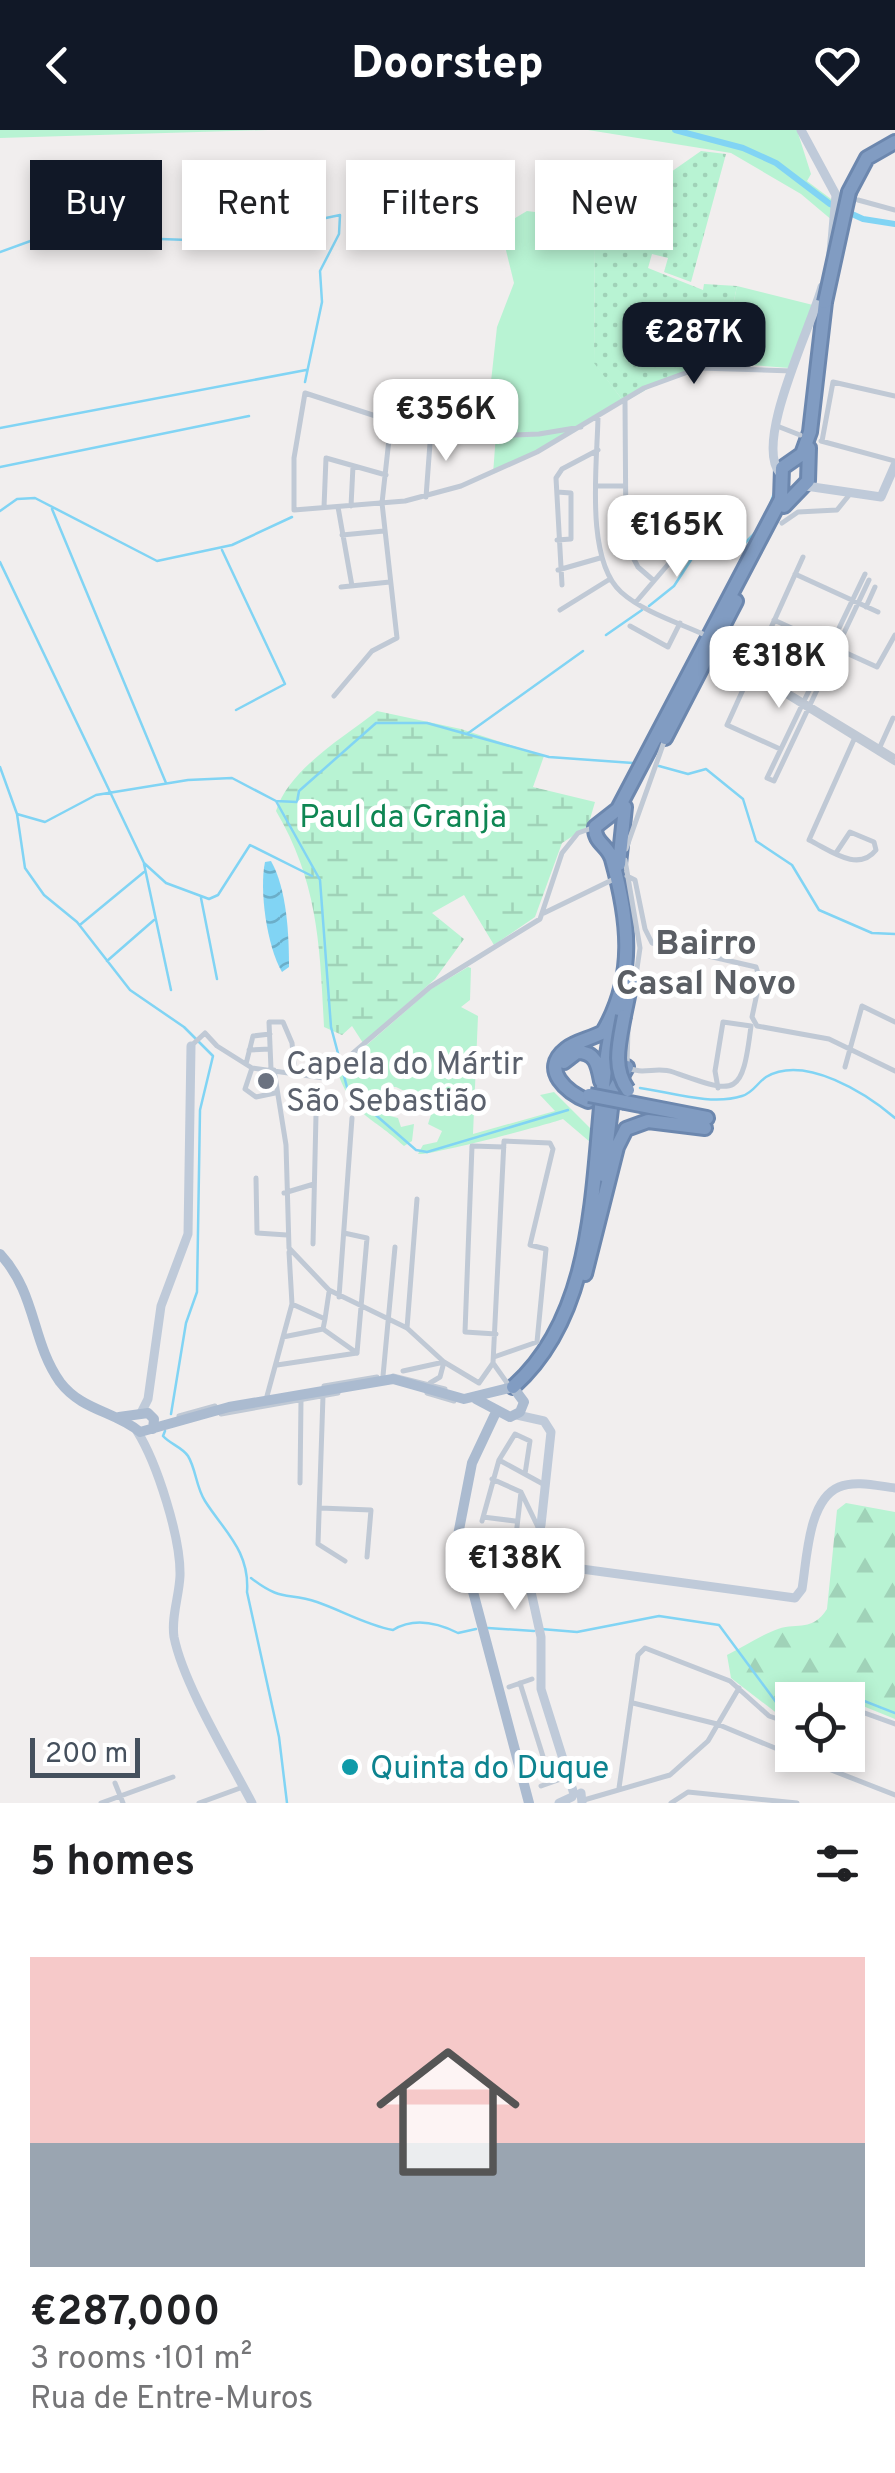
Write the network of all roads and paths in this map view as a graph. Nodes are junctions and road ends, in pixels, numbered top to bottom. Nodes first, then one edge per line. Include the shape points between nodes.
1 (801, 130) edge
2 (895, 145) edge
3 (846, 196) junction
4 (895, 210) edge
5 (827, 302) junction
6 (703, 321) dead end
7 (702, 367) junction
8 (793, 370) junction
9 (895, 396) edge
10 (625, 401) junction
11 (598, 418) junction
12 (391, 421) junction
13 (777, 426) junction
14 (581, 427) junction
15 (431, 429) junction
16 (800, 435) dead end
17 (598, 450) junction
18 (895, 463) edge
19 (353, 466) junction
20 (785, 471) junction
21 (386, 475) junction
22 (804, 481) junction
23 (598, 486) junction
24 (625, 486) junction
25 (556, 492) junction
26 (852, 492) junction
27 (426, 497) junction
28 (382, 503) junction
29 (338, 506) junction
30 (351, 506) junction
31 (324, 507) junction
32 (782, 523) dead end
33 (384, 531) junction
34 (762, 534) junction
35 (342, 536) junction
36 (557, 540) junction
37 (677, 542) dead end
38 (802, 557) dead end
39 (600, 558) junction
40 (558, 570) junction
41 (795, 574) junction
42 (867, 577) dead end
43 (610, 579) junction
44 (653, 580) junction
45 (390, 582) junction
46 (562, 585) dead end
47 (352, 586) junction
48 (875, 587) dead end
49 (341, 588) dead end
50 (740, 589) junction
51 (853, 601) junction
52 (636, 602) junction
53 (866, 607) junction
54 (560, 610) dead end
55 (878, 612) dead end
56 (774, 620) junction
57 (680, 623) junction
58 (630, 626) dead end
59 (895, 635) edge
60 (709, 646) junction
61 (832, 647) junction
62 (751, 670) junction
63 (334, 696) dead end
64 (806, 703) junction
65 (893, 718) edge
66 (854, 738) junction
67 (665, 739) junction
68 (780, 749) junction
69 (879, 749) junction
70 (895, 760) edge
71 (648, 764) junction
72 (627, 793) junction
73 (608, 817) junction
74 (622, 825) junction
75 (575, 836) junction
76 (598, 837) junction
77 (620, 842) junction
78 (836, 853) junction
79 (626, 876) junction
80 (612, 880) dead end
81 (544, 913) junction
82 (634, 966) junction
83 (617, 1000) junction
84 (895, 1022) edge
85 (270, 1034) junction
86 (198, 1040) joint
87 (850, 1047) junction
88 (270, 1049) junction
89 (250, 1050) junction
90 (249, 1066) junction
91 (627, 1067) junction
92 (845, 1067) dead end
93 (273, 1070) junction
94 (895, 1071) edge
95 (295, 1074) junction
96 (718, 1088) junction
97 (275, 1093) junction
98 (589, 1098) junction
99 (625, 1100) junction
100 (308, 1107) dead end
101 (352, 1118) dead end
102 (601, 1118) junction
103 (677, 1124) junction
104 (504, 1144) junction
105 (256, 1178) dead end
106 (314, 1184) junction
107 (284, 1193) junction
108 (417, 1202) dead end
109 (286, 1234) junction
110 (344, 1234) junction
111 (313, 1244) dead end
112 (395, 1247) dead end
113 (289, 1248) junction
114 (0, 1252) edge
115 (586, 1271) junction
116 (329, 1290) junction
117 (339, 1297) junction
118 (292, 1304) junction
119 (362, 1306) junction
120 (389, 1317) junction
121 (326, 1319) junction
122 (407, 1328) junction
123 (323, 1330) junction
124 (496, 1334) junction
125 (283, 1337) junction
126 (558, 1340) junction
127 (357, 1353) junction
128 (494, 1360) junction
129 (444, 1362) junction
130 (276, 1366) junction
131 (403, 1371) dead end
132 (383, 1376) junction
133 (440, 1378) junction
134 (430, 1384) junction
135 (444, 1389) junction
136 (267, 1396) junction
137 (323, 1396) junction
138 (300, 1400) junction
139 (480, 1400) junction
140 (508, 1400) junction
141 (183, 1417) junction
142 (145, 1423) junction
143 (499, 1460) junction
144 (525, 1474) junction
145 (492, 1479) junction
146 (300, 1483) dead end
147 (546, 1486) junction
148 (895, 1488) edge
149 (520, 1492) junction
150 (319, 1508) junction
151 (516, 1521) junction
152 (539, 1533) junction
153 (514, 1553) dead end
154 (367, 1557) dead end
155 (345, 1562) dead end
156 (530, 1562) junction
157 (532, 1679) dead end
158 (520, 1683) junction
159 (509, 1686) dead end
160 (738, 1688) junction
161 (632, 1703) junction
162 (546, 1705) junction
163 (528, 1710) junction
164 (865, 1713) edge
165 (507, 1718) junction
166 (775, 1718) edge
167 (717, 1724) junction
168 (895, 1724) edge
169 (775, 1748) edge
170 (836, 1772) edge
171 (173, 1777) dead end
172 (561, 1779) dead end
173 (551, 1782) junction
174 (114, 1783) dead end
175 (540, 1786) dead end
176 (243, 1787) junction
177 (619, 1788) junction
178 (895, 1795) edge
179 (579, 1798) edge
180 (121, 1799) edge
181 (210, 1801) edge
182 (101, 1803) edge
183 (199, 1803) edge
184 (252, 1803) edge
185 (529, 1803) edge
186 (537, 1803) edge
187 (559, 1803) edge
188 (671, 1803) edge
189 (797, 1803) edge

1 - 3 street
2 - 3 highway via 868,165
3 - 4 street
3 - 5 highway, bridge
3 - 8 street
5 - 20 highway via 811,426 802,454
5 - 22 highway
6 - 7 street
7 - 8 street
7 - 10 street
8 - 13 street
9 - 18 street via 832,382 822,441
10 - 11 street
10 - 24 street
11 - 14 street
11 - 17 street
12 - 15 street
12 - 21 street
12 - 31 street via 305,393 294,510
13 - 16 street
13 - 20 street via 772,456
14 - 15 street via 459,437
14 - 27 street via 492,474
15 - 27 street
17 - 23 street
17 - 25 street via 558,473
18 - 26 street via 881,497
19 - 21 street
19 - 30 street
19 - 31 street via 326,458
20 - 22 highway
20 - 22 highway
20 - 34 highway via 781,499
21 - 28 street
22 - 26 street
22 - 50 highway via 786,501
23 - 24 street
23 - 39 street
24 - 44 street via 626,544
25 - 36 street
25 - 36 street via 571,493 570,539
26 - 32 street via 836,510 798,512
27 - 28 street
28 - 30 street
28 - 33 street
29 - 30 street
29 - 31 street
29 - 35 street
33 - 35 street
33 - 45 street
34 - 60 highway
34 - 72 highway
35 - 47 street
36 - 40 street
37 - 44 street via 676,554
38 - 41 street
39 - 40 street
39 - 43 street
40 - 46 street
41 - 51 street
41 - 56 street
42 - 51 street
43 - 52 street
43 - 54 street
44 - 52 street
45 - 47 street
45 - 63 street via 397,638 372,651
47 - 49 street
48 - 53 street
50 - 60 highway
50 - 71 highway
51 - 53 street
51 - 61 street
52 - 57 street
53 - 55 street
56 - 61 street
56 - 62 street
57 - 58 street via 668,648
57 - 60 street
59 - 61 street via 877,667
60 - 62 street
60 - 67 highway
60 - 72 highway
61 - 64 street
62 - 64 street
62 - 68 street via 728,724
64 - 66 street
64 - 68 street
64 - 68 street via 774,781 767,778
65 - 69 street
66 - 69 street
66 - 70 street
66 - 78 street via 809,840
67 - 71 highway
67 - 79 street via 626,848
69 - 70 street
71 - 74 highway
72 - 73 highway
73 - 74 highway
73 - 76 highway
74 - 77 highway
75 - 76 street
75 - 76 street
75 - 81 street via 562,853
76 - 77 highway
76 - 83 highway via 611,857 628,934
77 - 82 highway
78 - 78 street via 850,832 874,842 876,850 857,861
79 - 87 street via 635,880 652,943 756,967 757,1026
79 - 91 street via 640,948
80 - 81 street
81 - 95 street via 430,987 339,1067 320,1079
82 - 99 highway, bridge via 617,1062
82 - 126 highway via 614,1035 582,1278
83 - 98 highway via 603,1032 564,1050 556,1064 566,1091
83 - 102 highway
84 - 87 street via 862,1006
85 - 88 street
85 - 89 street via 253,1036
85 - 95 street via 270,1022 282,1022
86 - 90 street
86 - 142 street via 188,1234 162,1306
87 - 92 street
87 - 94 street
88 - 89 street
88 - 93 street
89 - 90 street
90 - 93 street
90 - 97 street via 245,1089 256,1097
91 - 96 street via 673,1072
91 - 115 highway via 614,1092
93 - 95 street
93 - 97 street
96 - 96 street via 736,1084 744,1074 748,1024 723,1022
97 - 107 street via 286,1145
98 - 99 highway, bridge
98 - 102 highway via 564,1081 560,1072 568,1056 584,1052 597,1062
99 - 103 highway
99 - 103 highway via 707,1119
100 - 106 street via 316,1116
101 - 110 street
102 - 140 highway via 569,1308
103 - 115 highway via 636,1123 621,1137
104 - 124 street
104 - 124 street via 472,1146 465,1332
104 - 128 street via 550,1143 554,1150 530,1245 546,1248 536,1342
105 - 109 street via 257,1233
106 - 107 street
106 - 111 street
107 - 109 street
108 - 122 street
109 - 113 street
110 - 117 street
110 - 119 street via 367,1238
112 - 120 street
113 - 116 street
113 - 118 street
114 - 142 main road via 29,1288 57,1371 77,1396 106,1415
115 - 126 highway
116 - 117 street
116 - 121 street
117 - 119 street
118 - 121 street
118 - 125 street
119 - 120 street
119 - 127 street
120 - 122 street
120 - 132 street
121 - 123 street
122 - 129 street
123 - 125 street
123 - 127 street
124 - 128 street
125 - 130 street
126 - 140 highway
127 - 130 street
128 - 129 street via 479,1382
128 - 140 street
129 - 131 street
129 - 133 street
130 - 136 street
132 - 134 street
132 - 136 street
133 - 134 street
133 - 135 street
134 - 135 street
135 - 139 street
136 - 141 street
137 - 138 street
137 - 139 street via 388,1384 444,1399
137 - 150 street
138 - 141 street
138 - 146 street
139 - 140 main road
139 - 141 main road via 393,1379
140 - 147 street via 551,1432
140 - 165 main road via 472,1463 458,1535
141 - 142 main road
142 - 176 street via 145,1446 177,1550 175,1641
143 - 144 street
143 - 144 street via 512,1436 527,1436
143 - 145 street
144 - 147 street
145 - 149 street
145 - 151 street via 483,1519
147 - 152 street
148 - 156 street via 852,1484 821,1502 795,1598
149 - 151 street
149 - 152 street
150 - 154 street via 371,1510
150 - 155 street via 318,1544
151 - 153 street
152 - 156 street
156 - 162 street
157 - 158 street
158 - 159 street
158 - 163 street
160 - 161 street via 644,1649
160 - 166 street
160 - 167 street
161 - 167 street
161 - 177 street
162 - 163 street
162 - 179 street
163 - 173 street
164 - 168 street
165 - 185 main road
165 - 186 main road
167 - 169 street
167 - 177 street via 670,1775
170 - 178 street
171 - 180 street
172 - 173 street
173 - 175 street
174 - 180 street
176 - 181 street
176 - 184 street
177 - 179 street
179 - 187 street
180 - 182 street
181 - 183 street
188 - 189 street via 688,1792

